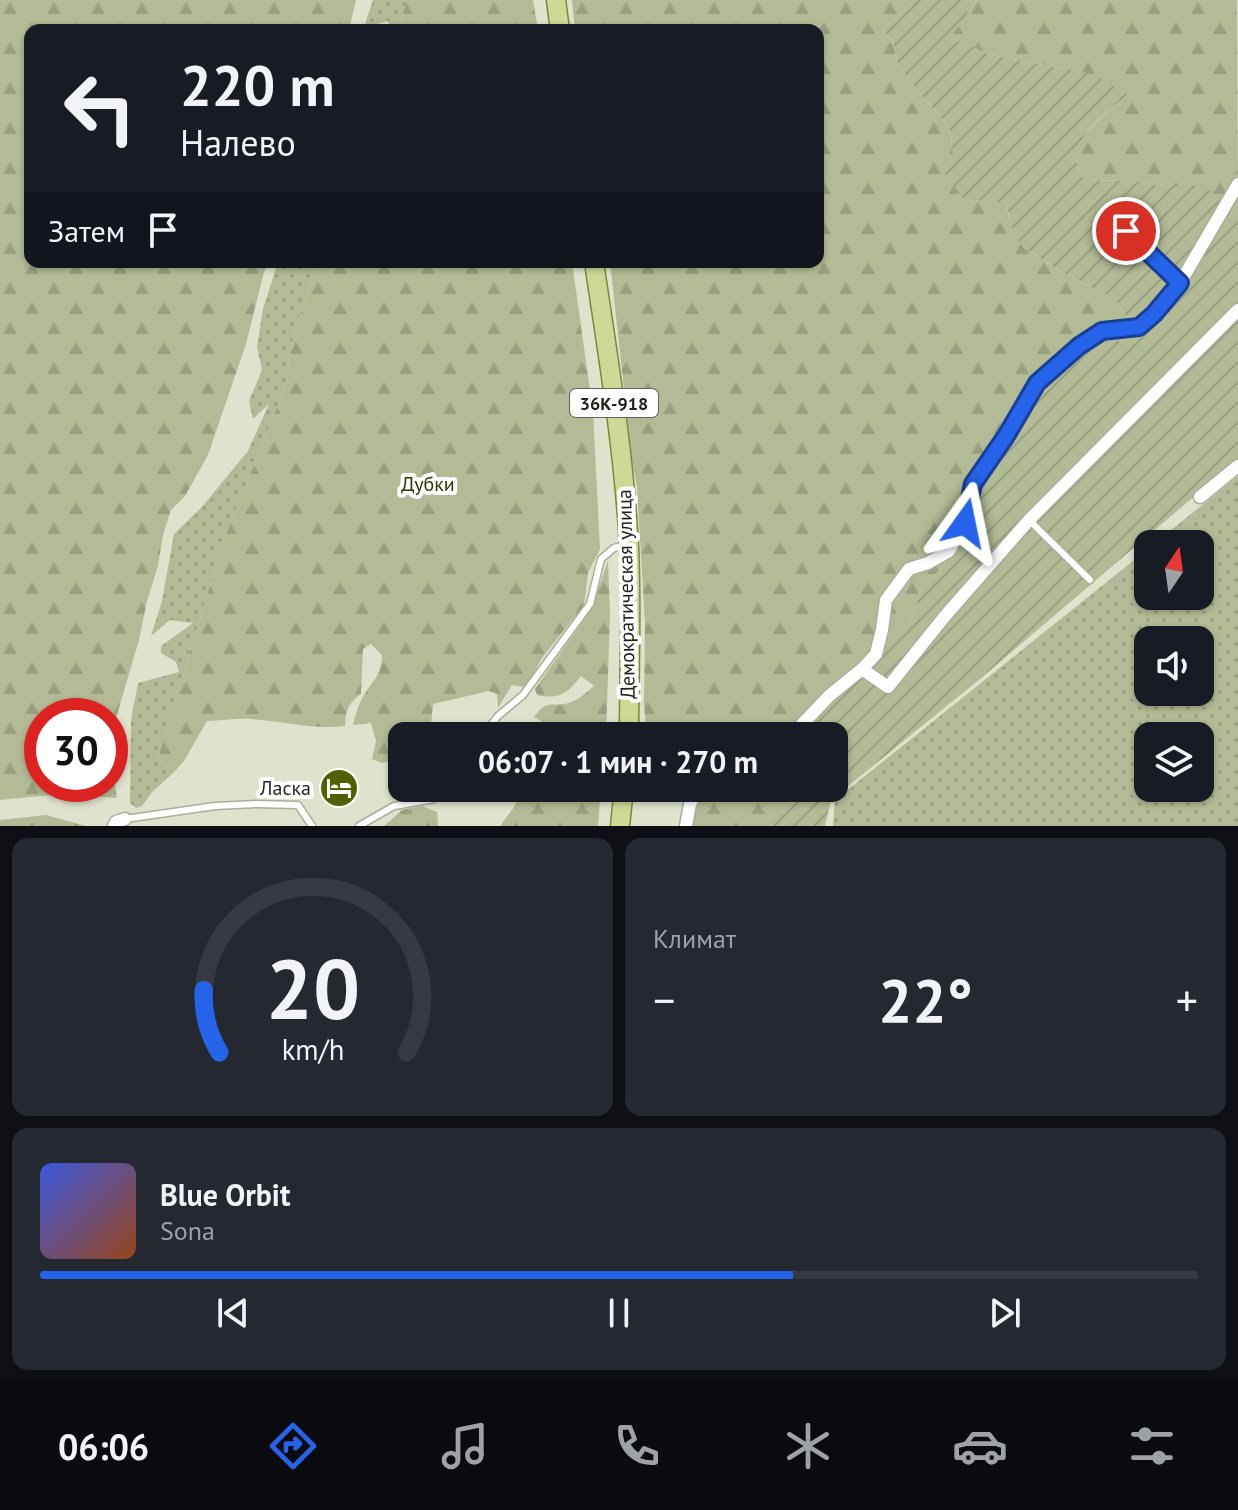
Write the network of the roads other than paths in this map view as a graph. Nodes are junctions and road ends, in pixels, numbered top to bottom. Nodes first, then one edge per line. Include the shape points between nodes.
1 (556, 0) edge
2 (559, 24) edge
3 (1238, 184) edge
4 (1126, 231) dead end
5 (595, 268) edge
6 (1180, 283) junction
7 (1238, 310) edge
8 (1238, 466) edge
9 (1200, 497) dead end
10 (1029, 520) junction
11 (629, 544) junction
12 (1090, 580) dead end
13 (862, 669) junction
14 (493, 722) edge
15 (629, 722) edge
16 (804, 722) edge
17 (417, 802) edge
18 (623, 802) edge
19 (691, 802) edge
20 (119, 823) edge
21 (312, 826) edge
22 (359, 826) edge
23 (620, 826) edge
24 (686, 826) edge

1 - 2 main road
3 - 6 street
4 - 6 lane
5 - 11 main road, Демократическая улица / 36К-918
6 - 13 street via 1139,327 1102,331 1037,383 973,484 965,523 949,551 909,569 886,600 876,654
7 - 10 street
8 - 9 street
10 - 12 lane
10 - 13 street via 888,687
11 - 14 lane via 601,559 590,604 523,695
11 - 15 main road, Демократическая улица / 36К-918
13 - 16 street
17 - 22 lane via 394,806
18 - 23 main road
19 - 24 street
20 - 21 lane via 256,804 298,805

